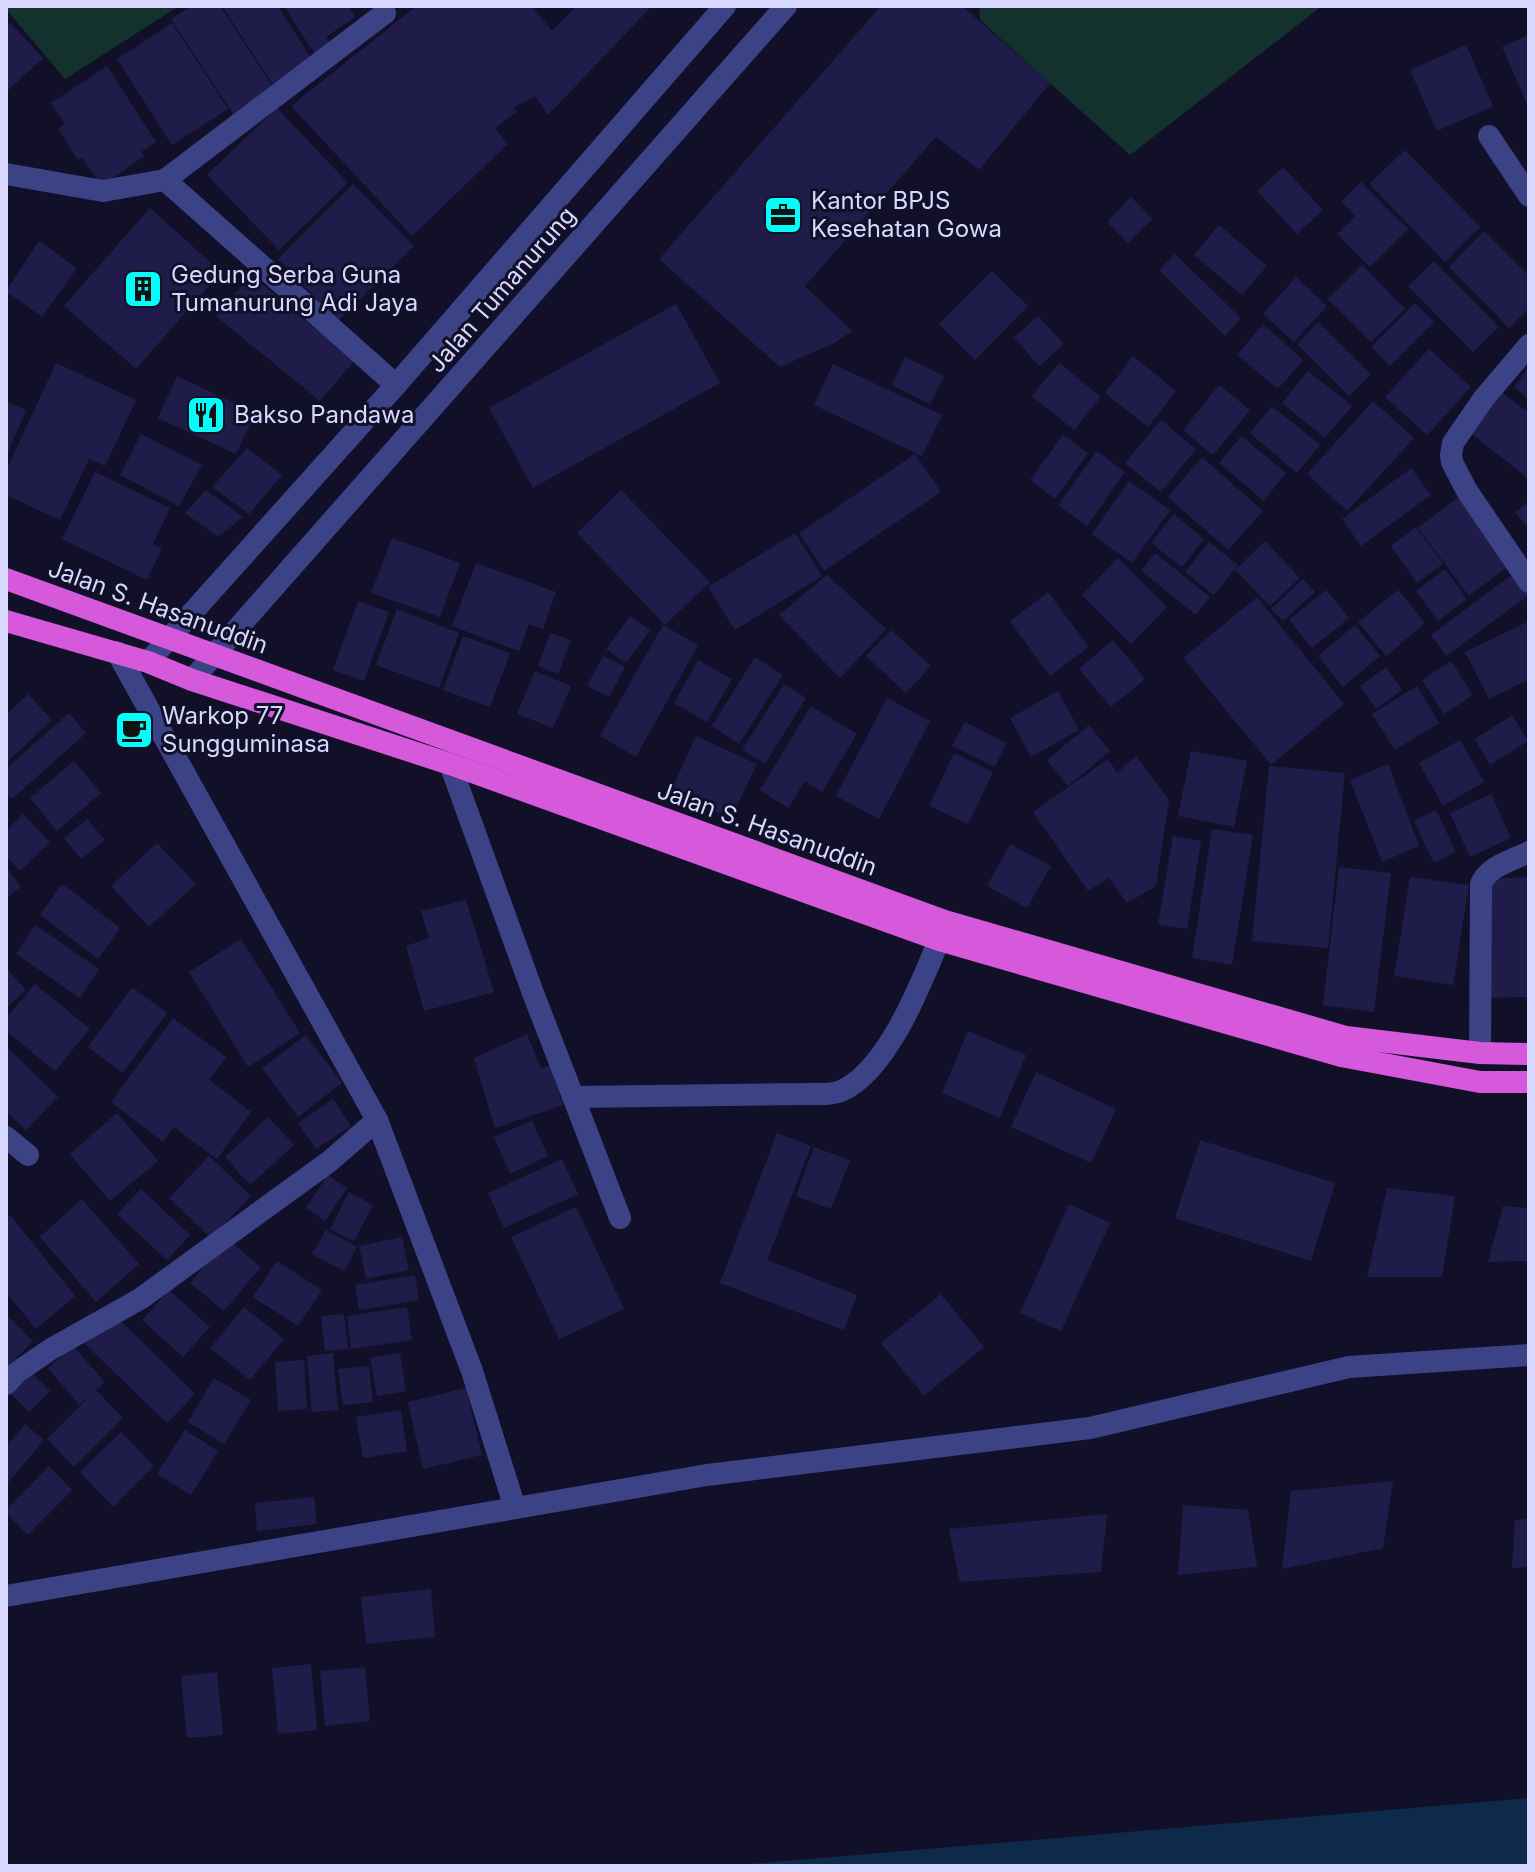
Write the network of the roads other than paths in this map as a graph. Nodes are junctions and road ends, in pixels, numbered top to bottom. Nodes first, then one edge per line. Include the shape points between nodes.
1 (725, 6) edge
2 (786, 6) edge
3 (385, 13) dead end
4 (1489, 136) dead end
5 (6, 174) edge
6 (165, 180) junction
7 (1529, 196) edge
8 (1529, 345) edge
9 (396, 385) junction
10 (6, 579) edge
11 (1529, 582) edge
12 (6, 621) edge
13 (167, 640) junction
14 (117, 652) junction
15 (215, 655) junction
16 (148, 662) junction
17 (192, 680) junction
18 (450, 764) junction
19 (1529, 852) edge
20 (939, 940) junction
21 (1480, 1053) junction
22 (1529, 1054) edge
23 (1529, 1082) edge
24 (573, 1097) junction
25 (377, 1120) junction
26 (6, 1137) edge
27 (28, 1155) dead end
28 (620, 1218) dead end
29 (1529, 1355) edge
30 (6, 1384) edge
31 (515, 1508) junction
32 (6, 1596) edge

1 - 9 street, Jalan Tumanurung
2 - 15 street, Jalan Tumanurung
3 - 6 street
4 - 7 street
5 - 6 street via 103,191
6 - 9 street
8 - 11 street via 1484,398 1453,443 1451,455 1467,491
9 - 13 street, Jalan Tumanurung
10 - 13 highway, Jalan S. Hasanuddin
12 - 14 highway, Jalan S. Hasanuddin
13 - 15 highway, Jalan S. Hasanuddin
13 - 16 street, Jalan Tumanurung
14 - 16 highway, Jalan S. Hasanuddin
14 - 25 street
15 - 17 street, Jalan Tumanurung
15 - 21 highway, Jalan S. Hasanuddin via 945,921 1346,1037
16 - 17 highway, Jalan S. Hasanuddin
17 - 18 highway, Jalan S. Hasanuddin
18 - 20 highway, Jalan S. Hasanuddin
18 - 24 street
19 - 21 street via 1493,869 1481,884
20 - 23 highway, Jalan S. Hasanuddin via 1341,1056 1480,1082
20 - 24 street via 919,990 879,1059 845,1089
21 - 22 highway, Jalan S. Hasanuddin
24 - 28 street
25 - 30 street via 330,1161 140,1299 51,1349
25 - 31 street via 472,1371
26 - 27 street
29 - 31 street via 1349,1367 1090,1428 707,1475
31 - 32 street

